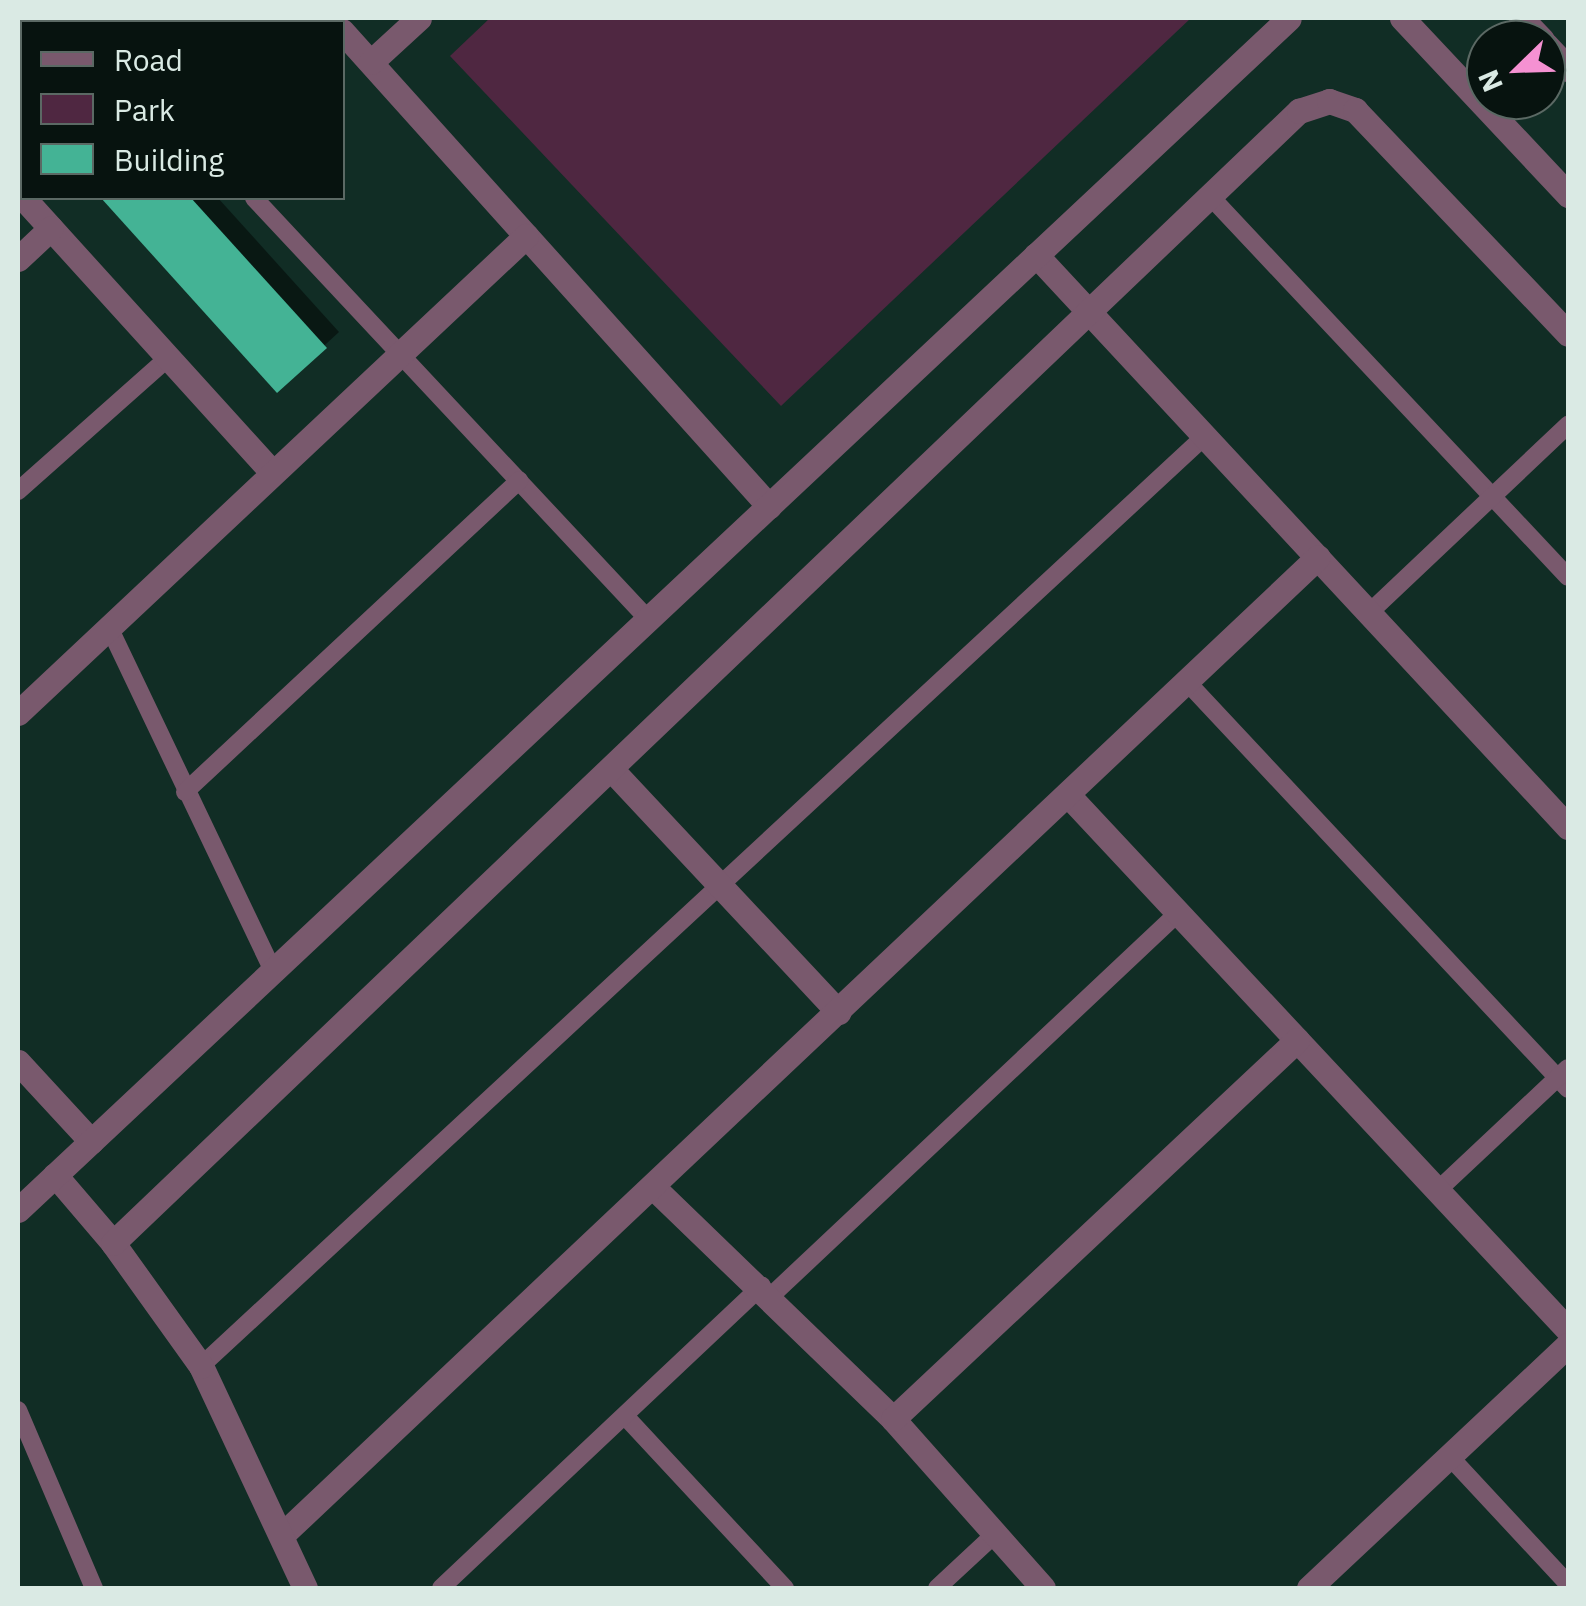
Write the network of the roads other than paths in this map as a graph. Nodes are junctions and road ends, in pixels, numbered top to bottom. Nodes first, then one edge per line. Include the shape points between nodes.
1 (418, 18) edge
2 (1289, 18) edge
3 (1402, 18) edge
4 (345, 34) edge
5 (372, 62) junction
6 (1209, 195) junction
7 (1568, 195) edge
8 (25, 200) edge
9 (256, 200) edge
10 (50, 228) junction
11 (526, 236) junction
12 (1036, 255) junction
13 (18, 260) edge
14 (1090, 312) junction
15 (1568, 334) edge
16 (401, 353) junction
17 (168, 358) junction
18 (1568, 425) edge
19 (1206, 436) junction
20 (273, 473) junction
21 (519, 480) junction
22 (18, 491) edge
23 (1493, 496) junction
24 (769, 506) junction
25 (1318, 558) junction
26 (1568, 577) edge
27 (1370, 613) junction
28 (648, 619) junction
29 (109, 627) junction
30 (1188, 682) junction
31 (18, 713) edge
32 (611, 770) junction
33 (185, 792) junction
34 (1068, 795) junction
35 (1568, 826) edge
36 (722, 888) junction
37 (1178, 913) junction
38 (273, 971) junction
39 (838, 1012) junction
40 (1297, 1040) junction
41 (18, 1062) edge
42 (1565, 1078) edge
43 (91, 1142) junction
44 (55, 1175) junction
45 (653, 1187) junction
46 (1438, 1190) junction
47 (18, 1210) edge
48 (114, 1242) junction
49 (767, 1291) junction
50 (1568, 1330) edge
51 (1568, 1345) edge
52 (201, 1366) junction
53 (18, 1410) edge
54 (625, 1416) junction
55 (893, 1419) junction
56 (1450, 1457) junction
57 (283, 1534) junction
58 (994, 1535) junction
59 (1559, 1583) edge
60 (94, 1588) edge
61 (306, 1588) edge
62 (441, 1588) edge
63 (785, 1588) edge
64 (937, 1588) edge
65 (1043, 1588) edge
66 (1310, 1588) edge

1 - 5 street
2 - 12 street
3 - 7 street
4 - 5 street
5 - 11 street
6 - 14 street
6 - 15 street via 1298,110 1329,101 1355,110
6 - 23 lane
8 - 10 street
9 - 16 lane
10 - 13 street
10 - 17 street
11 - 16 street
11 - 24 street
12 - 14 street
12 - 24 street
14 - 19 street
14 - 32 street
16 - 20 street
16 - 21 lane
17 - 20 street
17 - 22 lane
18 - 23 lane
19 - 25 street
19 - 36 lane
20 - 29 street
21 - 28 lane
21 - 33 lane
23 - 26 lane
23 - 27 lane
24 - 28 street
25 - 27 street
25 - 30 street
27 - 35 street
28 - 38 street
29 - 31 street
29 - 33 lane
30 - 34 street
30 - 42 lane
32 - 36 street
32 - 48 street
33 - 38 lane
34 - 37 street
34 - 39 street
36 - 39 street
36 - 52 lane
37 - 40 street
37 - 49 lane
38 - 43 street
39 - 45 street
40 - 46 street
40 - 55 street
41 - 43 street
42 - 46 lane
43 - 44 street
44 - 47 street
44 - 48 street
45 - 49 street
45 - 57 street
46 - 50 street
48 - 52 street
49 - 54 lane
49 - 55 street
51 - 56 street
52 - 57 street
53 - 60 lane
54 - 62 lane
54 - 63 lane
55 - 58 street
56 - 59 lane
56 - 66 street
57 - 61 street
58 - 64 lane
58 - 65 street

